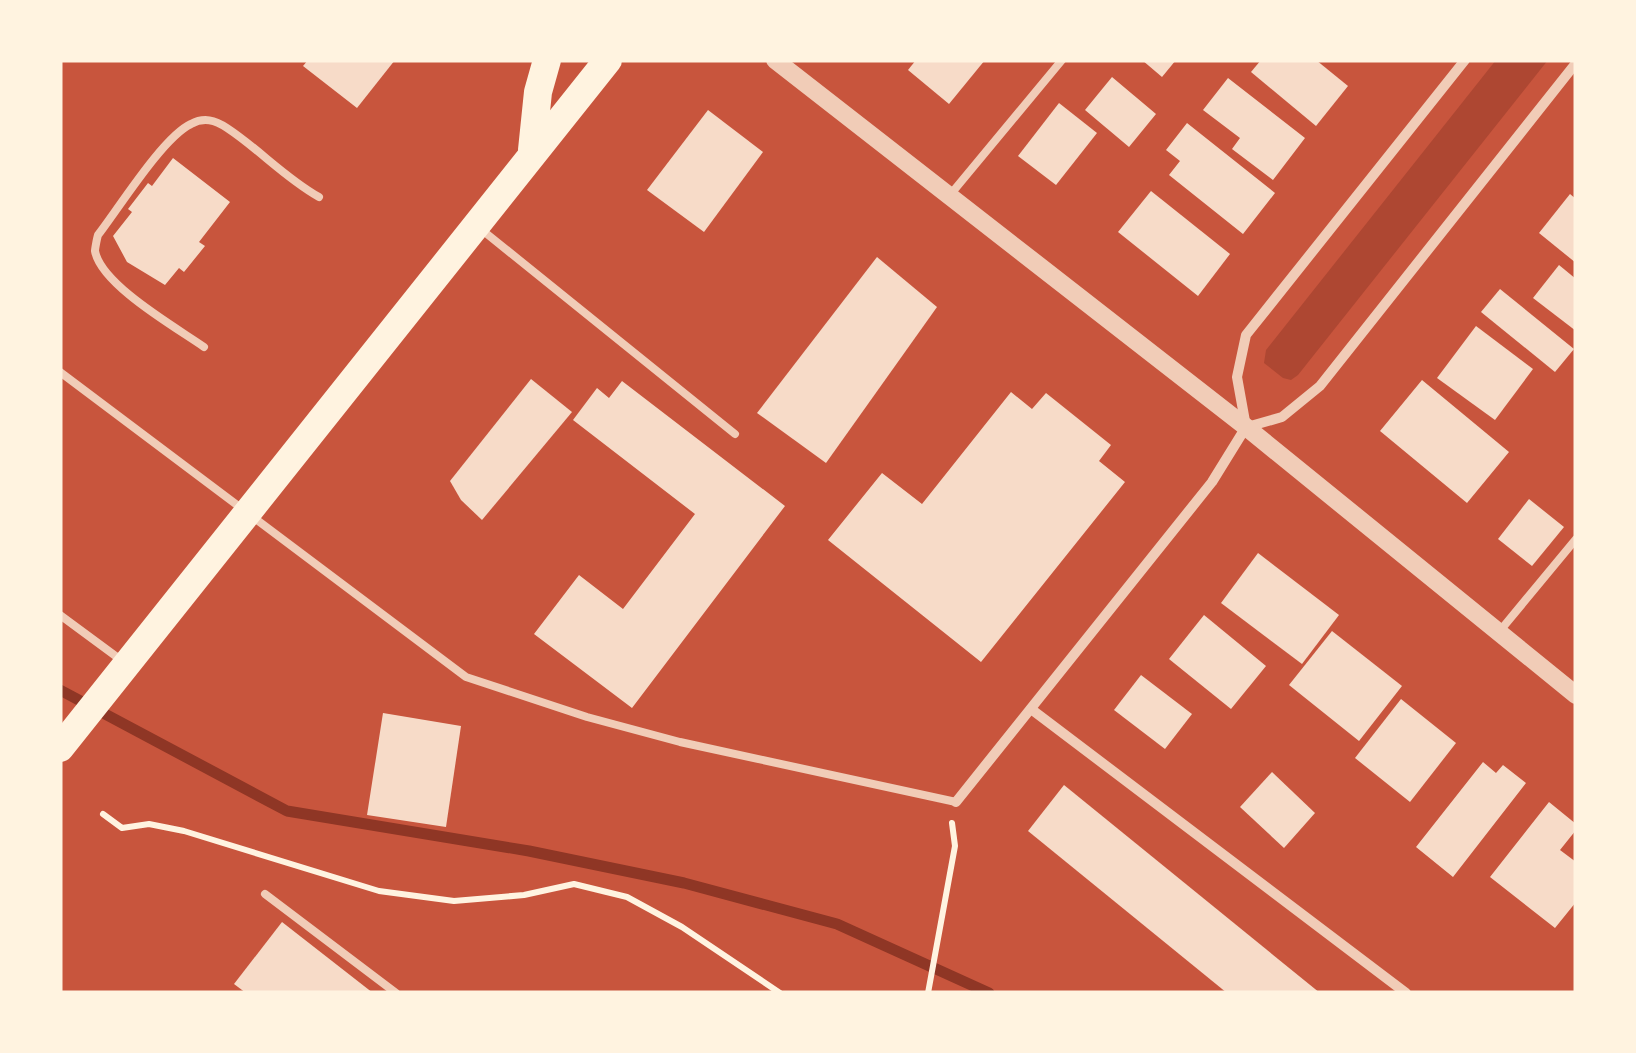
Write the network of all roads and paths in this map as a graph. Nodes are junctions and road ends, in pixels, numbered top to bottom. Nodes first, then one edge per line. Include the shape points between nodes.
1 (547, 60) edge
2 (608, 60) edge
3 (775, 60) edge
4 (1062, 60) edge
5 (1465, 60) edge
6 (1576, 63) edge
7 (532, 152) junction
8 (318, 198) dead end
9 (948, 198) junction
10 (474, 224) junction
11 (204, 347) dead end
12 (60, 372) edge
13 (1246, 427) junction
14 (735, 434) dead end
15 (246, 513) junction
16 (1576, 540) edge
17 (60, 615) edge
18 (1498, 632) junction
19 (126, 664) junction
20 (1576, 696) edge
21 (1030, 709) junction
22 (60, 748) edge
23 (956, 802) joint
24 (103, 814) dead end
25 (955, 846) dead end
26 (264, 894) dead end
27 (396, 993) edge
28 (780, 993) edge
29 (928, 993) edge
30 (1406, 993) edge

1 - 7 highway
2 - 7 highway
3 - 9 street
4 - 9 lane
5 - 13 street via 1246,334 1237,377
6 - 13 street via 1320,386 1282,417
7 - 10 highway
8 - 11 lane via 209,119 183,129 162,151 98,235 95,250 117,283
9 - 13 street
10 - 14 lane
10 - 15 highway
12 - 15 lane
13 - 18 street
13 - 21 street via 1212,482
15 - 19 highway
15 - 23 lane via 466,677 680,742
16 - 18 lane
17 - 19 lane
18 - 20 street
19 - 22 highway
21 - 23 street
21 - 30 street
24 - 28 path via 122,828 149,824 184,831 379,891 454,900 574,884 627,897
25 - 29 path
26 - 27 lane

